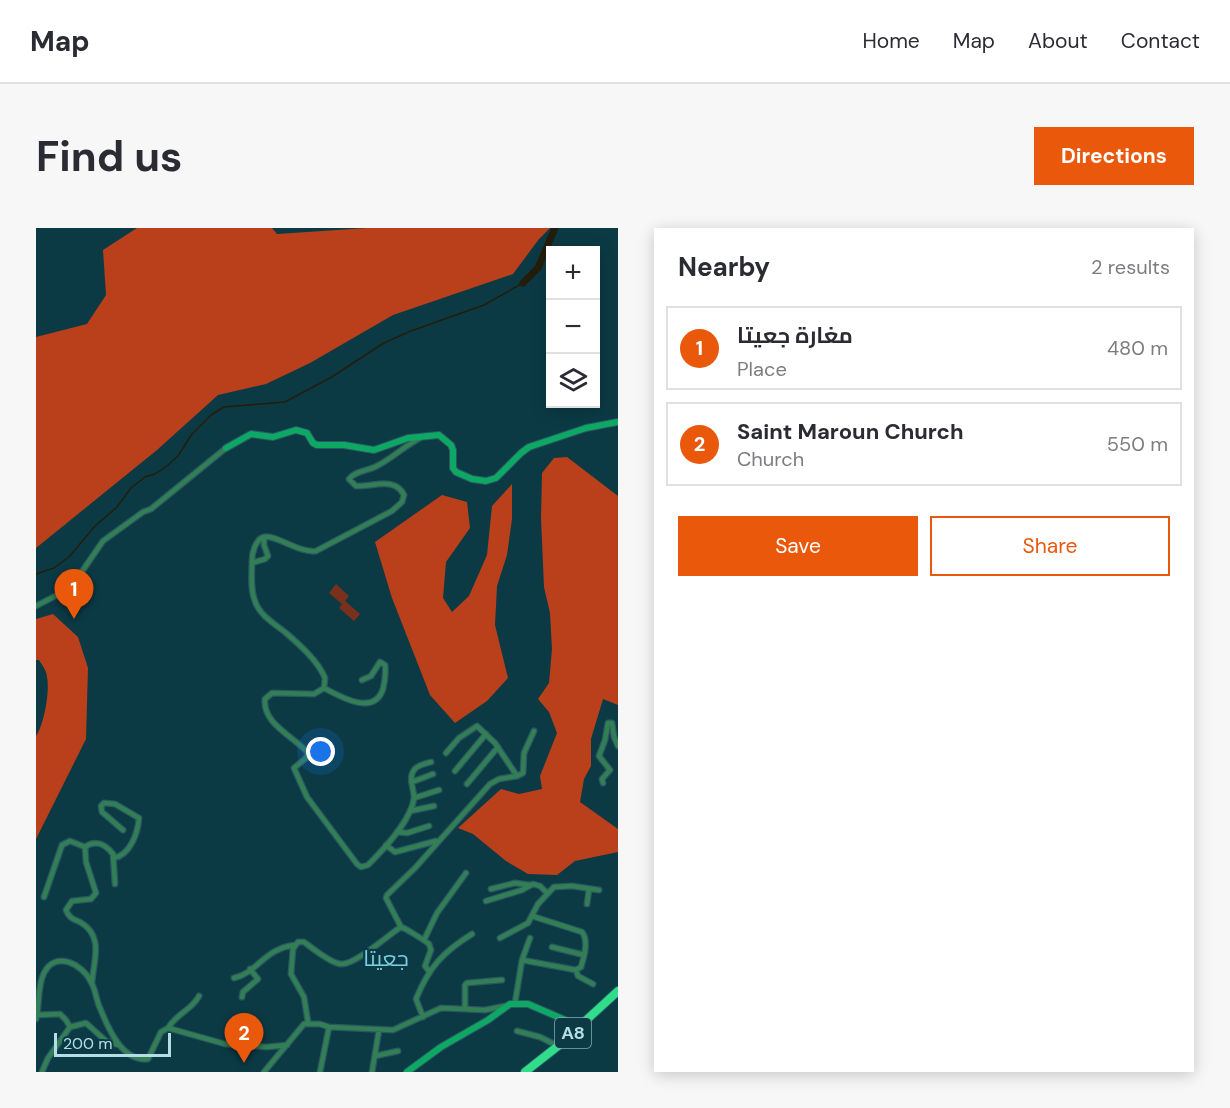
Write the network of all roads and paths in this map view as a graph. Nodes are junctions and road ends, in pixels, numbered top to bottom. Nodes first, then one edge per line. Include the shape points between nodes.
1 (618, 422) edge
2 (420, 438) junction
3 (226, 448) joint
4 (264, 537) junction
5 (252, 563) junction
6 (36, 606) edge
7 (362, 681) dead end
8 (324, 688) junction
9 (534, 731) dead end
10 (486, 734) junction
11 (618, 746) edge
12 (498, 747) junction
13 (446, 753) dead end
14 (431, 762) dead end
15 (455, 771) dead end
16 (433, 774) dead end
17 (517, 776) junction
18 (412, 782) junction
19 (603, 783) dead end
20 (467, 784) dead end
21 (439, 790) dead end
22 (414, 798) junction
23 (434, 806) dead end
24 (410, 811) junction
25 (429, 826) dead end
26 (123, 830) dead end
27 (397, 832) junction
28 (437, 841) junction
29 (386, 845) junction
30 (85, 847) junction
31 (114, 858) junction
32 (466, 873) dead end
33 (115, 884) dead end
34 (530, 885) junction
35 (491, 889) dead end
36 (589, 889) junction
37 (599, 890) dead end
38 (547, 893) junction
39 (45, 897) dead end
40 (486, 901) dead end
41 (587, 904) dead end
42 (532, 916) junction
43 (401, 927) junction
44 (472, 934) dead end
45 (500, 938) dead end
46 (530, 938) dead end
47 (424, 940) junction
48 (296, 945) junction
49 (552, 947) dead end
50 (584, 954) junction
51 (522, 960) junction
52 (250, 969) junction
53 (576, 970) junction
54 (429, 971) junction
55 (234, 978) dead end
56 (502, 980) dead end
57 (92, 982) junction
58 (593, 984) dead end
59 (618, 991) edge
60 (199, 996) dead end
61 (242, 997) dead end
62 (515, 1003) junction
63 (505, 1006) junction
64 (465, 1009) junction
65 (37, 1017) edge
66 (423, 1017) junction
67 (308, 1023) junction
68 (579, 1026) junction
69 (70, 1027) junction
70 (168, 1028) junction
71 (329, 1028) junction
72 (379, 1030) junction
73 (517, 1030) dead end
74 (119, 1045) junction
75 (287, 1045) junction
76 (558, 1046) junction
77 (267, 1047) junction
78 (398, 1052) dead end
79 (279, 1056) junction
80 (375, 1056) junction
81 (411, 1071) edge
82 (42, 1072) edge
83 (264, 1072) edge
84 (320, 1072) edge
85 (372, 1072) edge
86 (525, 1072) edge

1 - 2 street via 529,447 496,478 486,481 456,472 452,465 453,450 446,439 433,435
2 - 3 street via 408,438 374,450 317,445 307,432 296,430 273,437 251,434
2 - 4 street via 349,479 356,486 384,484 401,489 405,495 392,512 316,551
3 - 6 street via 151,509 110,535 63,592
4 - 5 street via 255,547
4 - 5 street via 268,555
5 - 8 street via 255,603 314,662 325,678
7 - 8 street via 380,662 385,665 383,689 371,702 352,701
8 - 29 street via 314,694 273,693 265,699 265,708 275,723 307,752 307,757 294,768 299,780 357,864 368,865
9 - 17 street via 524,753 523,773
10 - 12 street
10 - 13 street via 475,727
10 - 15 street
11 - 19 street via 612,723 608,723 599,756 612,772 602,779
12 - 17 street
12 - 20 street
14 - 18 street via 414,768
16 - 18 street
17 - 28 street via 494,780
18 - 22 street
21 - 22 street
22 - 24 street
23 - 24 street
24 - 27 street
25 - 27 street
26 - 31 street via 102,812 104,803 116,804 139,818 134,839 121,856
27 - 29 street
28 - 29 street via 394,852
28 - 43 street via 387,895
30 - 31 street via 91,843 102,845
30 - 39 street via 70,841 62,845
30 - 57 street via 96,893 91,899 72,901 66,910 94,936
31 - 33 street
32 - 47 street via 437,913
34 - 35 street via 515,883
34 - 38 street via 538,885
34 - 40 street
36 - 37 street
36 - 38 street via 558,885
36 - 41 street
38 - 42 street
42 - 45 street via 528,923
42 - 50 street via 582,932 586,940
43 - 47 street
43 - 48 street via 345,963 337,964 301,941
44 - 54 street
46 - 51 street
47 - 54 street via 431,947 425,966
48 - 52 street via 277,948
48 - 67 street via 291,974 304,997
49 - 50 street
50 - 53 street via 581,967
51 - 53 street
51 - 62 street
52 - 55 street
52 - 61 street via 258,980
53 - 58 street via 578,976
54 - 66 street via 416,999
56 - 64 street via 467,983
57 - 65 street via 74,964 52,963 41,979
57 - 74 street via 99,1008
59 - 68 highway, A8
60 - 70 street
62 - 63 street
62 - 68 street via 528,1004
63 - 64 street via 493,1010
63 - 81 street
64 - 66 street via 441,1008
65 - 69 street via 60,1014
66 - 72 street via 400,1028
67 - 71 street
67 - 75 street via 300,1027
68 - 76 highway, A8
69 - 74 street via 86,1023 106,1041
69 - 82 street
70 - 74 street via 161,1032 148,1059 136,1057
70 - 77 street via 217,1042
71 - 72 street
71 - 84 street
72 - 80 street
73 - 76 street
75 - 77 street
75 - 79 street
76 - 86 highway, A8
77 - 79 street
78 - 80 street
79 - 83 street
80 - 85 street

